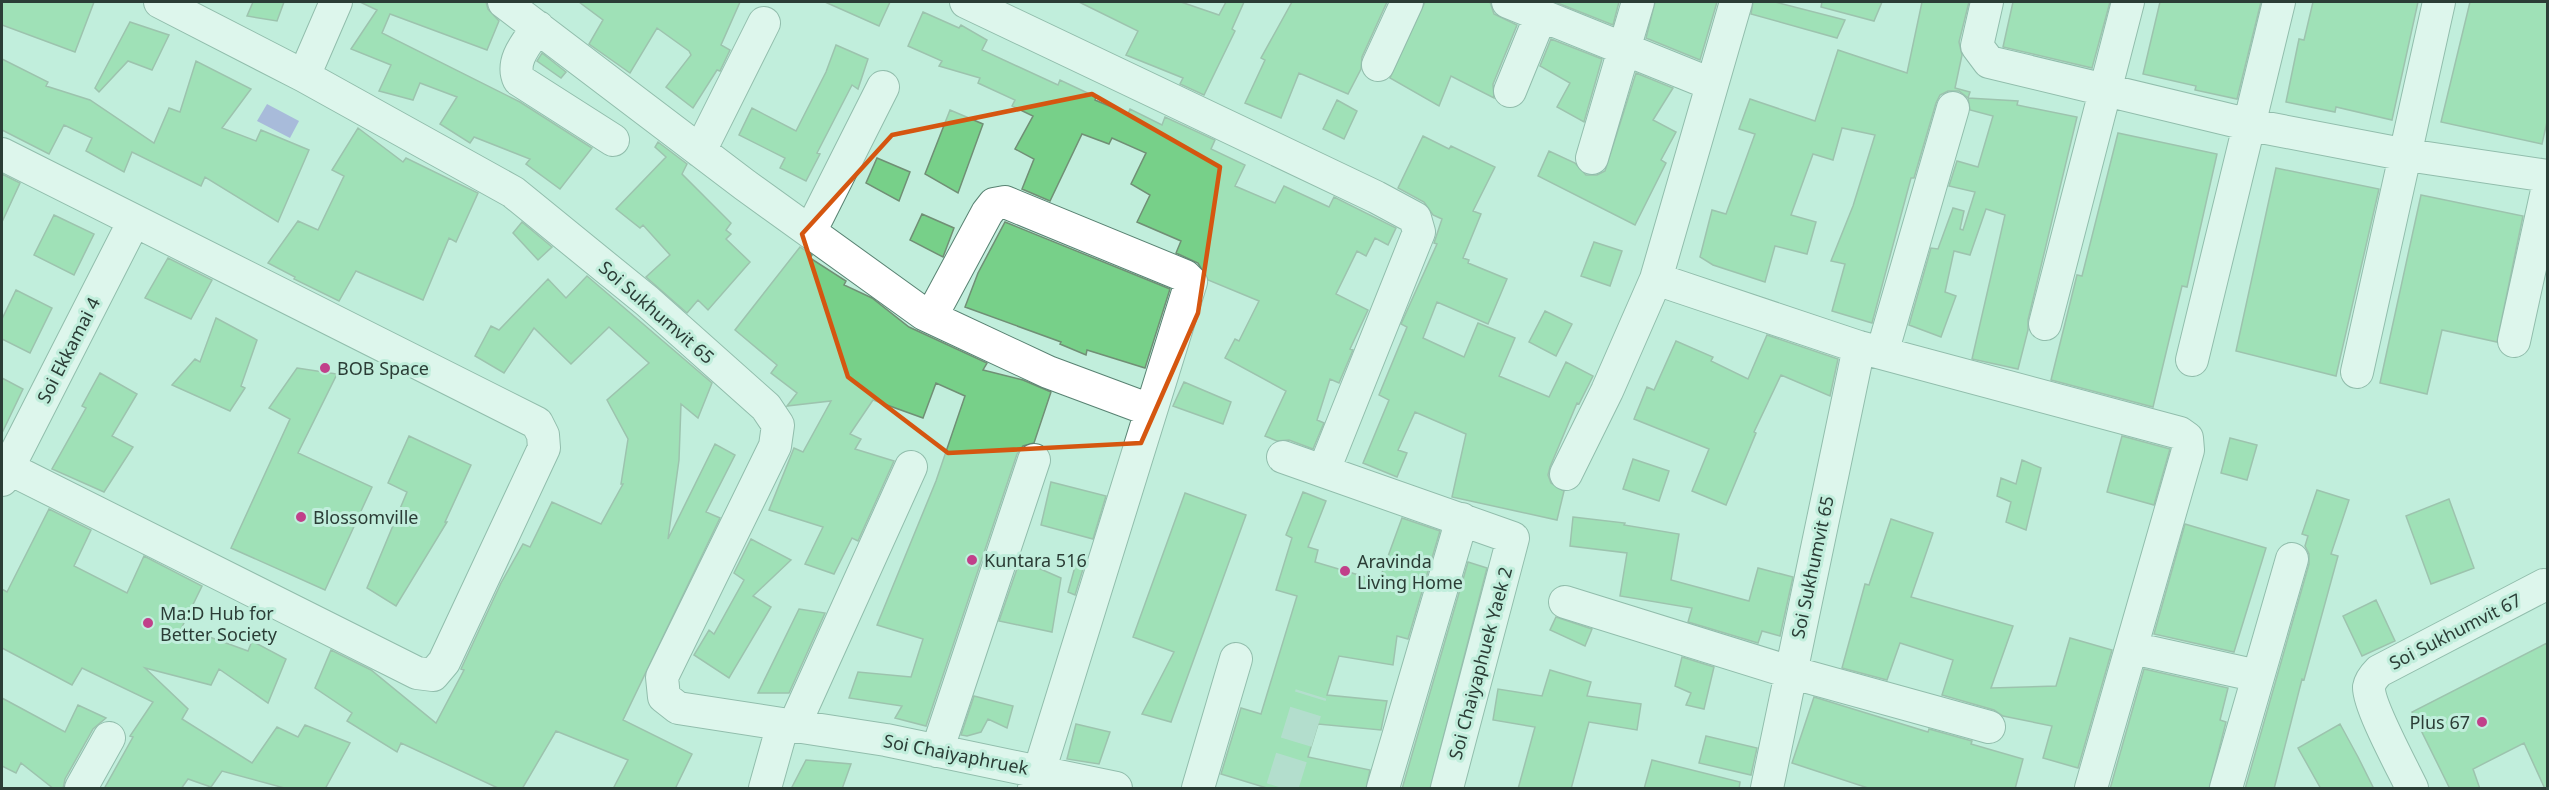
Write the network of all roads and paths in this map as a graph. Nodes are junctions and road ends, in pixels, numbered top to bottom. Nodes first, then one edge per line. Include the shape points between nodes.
1 (160, 2) edge
2 (336, 2) edge
3 (504, 2) edge
4 (966, 2) edge
5 (1407, 2) edge
6 (1508, 2) edge
7 (1638, 2) edge
8 (1736, 2) edge
9 (1987, 2) edge
10 (2128, 2) edge
11 (2279, 2) edge
12 (2439, 2) edge
13 (1541, 15) junction
14 (764, 23) dead end
15 (538, 27) junction
16 (1623, 48) junction
17 (1378, 65) dead end
18 (304, 76) junction
19 (1711, 84) junction
20 (883, 87) dead end
21 (2105, 90) junction
22 (1510, 91) dead end
23 (1953, 108) dead end
24 (2251, 125) junction
25 (613, 140) dead end
26 (700, 151) junction
27 (2, 154) edge
28 (2407, 155) junction
29 (1592, 158) dead end
30 (2547, 176) edge
31 (2547, 186) edge
32 (134, 220) junction
33 (810, 232) junction
34 (1656, 279) junction
35 (931, 317) junction
36 (2045, 324) dead end
37 (2514, 341) dead end
38 (1871, 350) junction
39 (2193, 360) dead end
40 (2357, 372) dead end
41 (1150, 410) junction
42 (1283, 457) dead end
43 (1034, 460) dead end
44 (911, 467) dead end
45 (1324, 470) junction
46 (4, 471) edge
47 (1566, 474) dead end
48 (1462, 519) junction
49 (2292, 559) dead end
50 (2546, 585) edge
51 (1565, 602) dead end
52 (2132, 648) junction
53 (1236, 659) dead end
54 (1790, 672) junction
55 (2259, 676) junction
56 (789, 725) junction
57 (1989, 727) dead end
58 (109, 738) dead end
59 (937, 752) junction
60 (1037, 780) edge
61 (1101, 787) edge
62 (81, 789) edge
63 (765, 789) edge
64 (1198, 789) edge
65 (1383, 789) edge
66 (1447, 789) edge
67 (1767, 789) edge
68 (2091, 789) edge
69 (2226, 789) edge
70 (2412, 789) edge

1 - 18 street, Soi Sukhumvit 65
2 - 18 street
3 - 15 street
4 - 45 street via 1415,219 1419,232
5 - 17 street
6 - 13 street
7 - 16 street
8 - 19 street
9 - 21 street via 1977,46 1989,62
10 - 21 street
11 - 24 street
12 - 28 street
13 - 16 street
13 - 22 street
14 - 26 street
15 - 25 street via 518,58 515,70 519,80
15 - 26 street
16 - 19 street
16 - 29 street
18 - 56 street, Soi Sukhumvit 65 via 513,192 647,301 766,407 778,425 775,446 662,677 664,697 678,708
19 - 34 street
20 - 33 street
21 - 24 street
21 - 36 street
23 - 38 street, Soi Sukhumvit 65
24 - 28 street
24 - 39 street
26 - 33 street
27 - 32 street
28 - 30 street
28 - 40 street
31 - 37 street
32 - 46 street, Soi Ekkamai 4
32 - 46 street via 537,423 544,448 444,662 433,675 417,673
33 - 35 street
34 - 38 street
34 - 47 street
35 - 41 street via 1048,372
35 - 41 street via 987,213 994,204 1005,202 1185,276 1191,282 1190,291
38 - 52 street via 2180,432 2187,438 2188,450
38 - 54 street, Soi Sukhumvit 65
41 - 60 street
42 - 45 street
43 - 59 street
44 - 56 street
45 - 48 street
48 - 65 street
48 - 66 street, Soi Chaiyaphuek Yaek 2 via 1514,538
49 - 55 street
50 - 70 street, Soi Sukhumvit 67 via 2421,636 2379,671 2369,688
51 - 54 street
52 - 55 street
52 - 68 street
53 - 64 street
54 - 57 street
54 - 67 street, Soi Sukhumvit 65
55 - 69 street
56 - 59 street, Soi Chaiyaphruek
56 - 63 street
58 - 62 street
59 - 60 street, Soi Chaiyaphruek via 1016,769
60 - 61 street, Soi Chaiyaphruek

